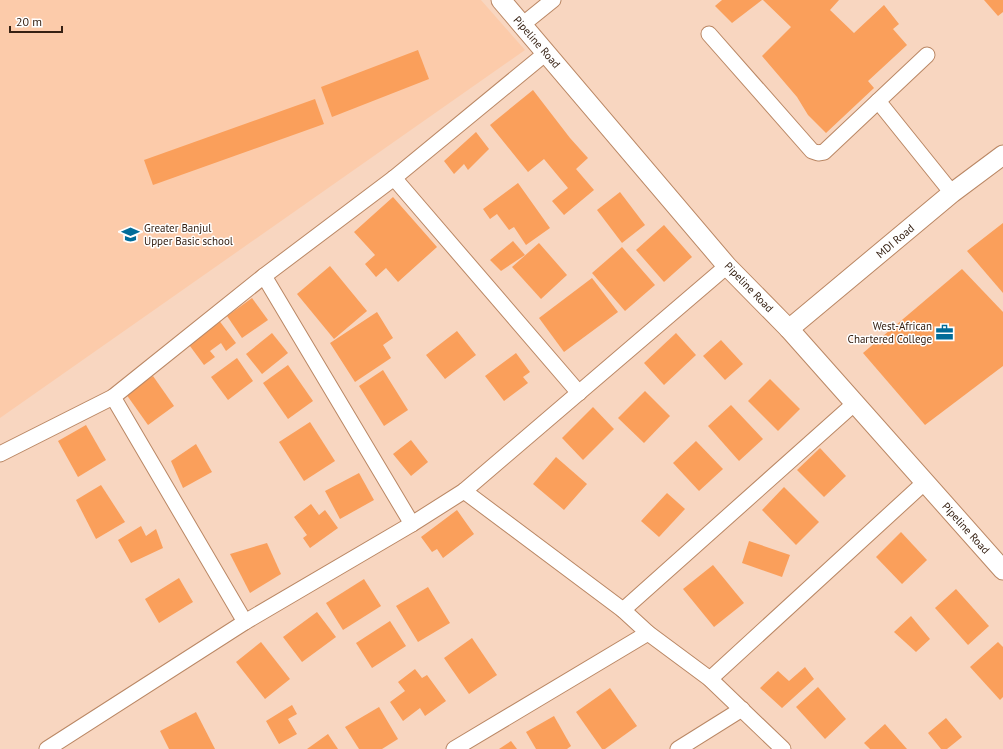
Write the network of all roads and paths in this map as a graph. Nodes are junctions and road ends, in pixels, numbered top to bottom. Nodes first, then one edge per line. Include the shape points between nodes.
1 (500, 0) edge
2 (553, 0) edge
3 (522, 25) junction
4 (709, 34) dead end
5 (546, 53) junction
6 (927, 55) dead end
7 (878, 101) junction
8 (1003, 155) edge
9 (394, 178) junction
10 (952, 193) junction
11 (727, 266) junction
12 (264, 276) junction
13 (789, 329) junction
14 (578, 393) junction
15 (113, 397) junction
16 (855, 403) junction
17 (0, 454) edge
18 (925, 482) junction
19 (464, 491) junction
20 (412, 524) junction
21 (1003, 570) edge
22 (623, 610) junction
23 (245, 622) junction
24 (648, 633) junction
25 (710, 679) junction
26 (742, 709) junction
27 (47, 749) edge
28 (454, 749) edge
29 (678, 749) edge
30 (783, 749) edge

1 - 3 street, Pipeline Road
2 - 3 street
3 - 5 street, Pipeline Road
4 - 7 street via 812,151 824,152
5 - 9 street
5 - 11 street, Pipeline Road
6 - 7 street
7 - 10 street
8 - 10 street, MDI Road
9 - 12 street
9 - 14 street
10 - 13 street, MDI Road
11 - 13 street, Pipeline Road
11 - 14 street
12 - 15 street
12 - 20 street
13 - 16 street, Pipeline Road
14 - 19 street
15 - 17 street
15 - 23 street
16 - 18 street, Pipeline Road
16 - 22 street
18 - 21 street, Pipeline Road
18 - 25 street
19 - 20 street
19 - 22 street
20 - 23 street
22 - 24 street
23 - 27 street
24 - 25 street
24 - 28 street
25 - 26 street
26 - 29 street
26 - 30 street

